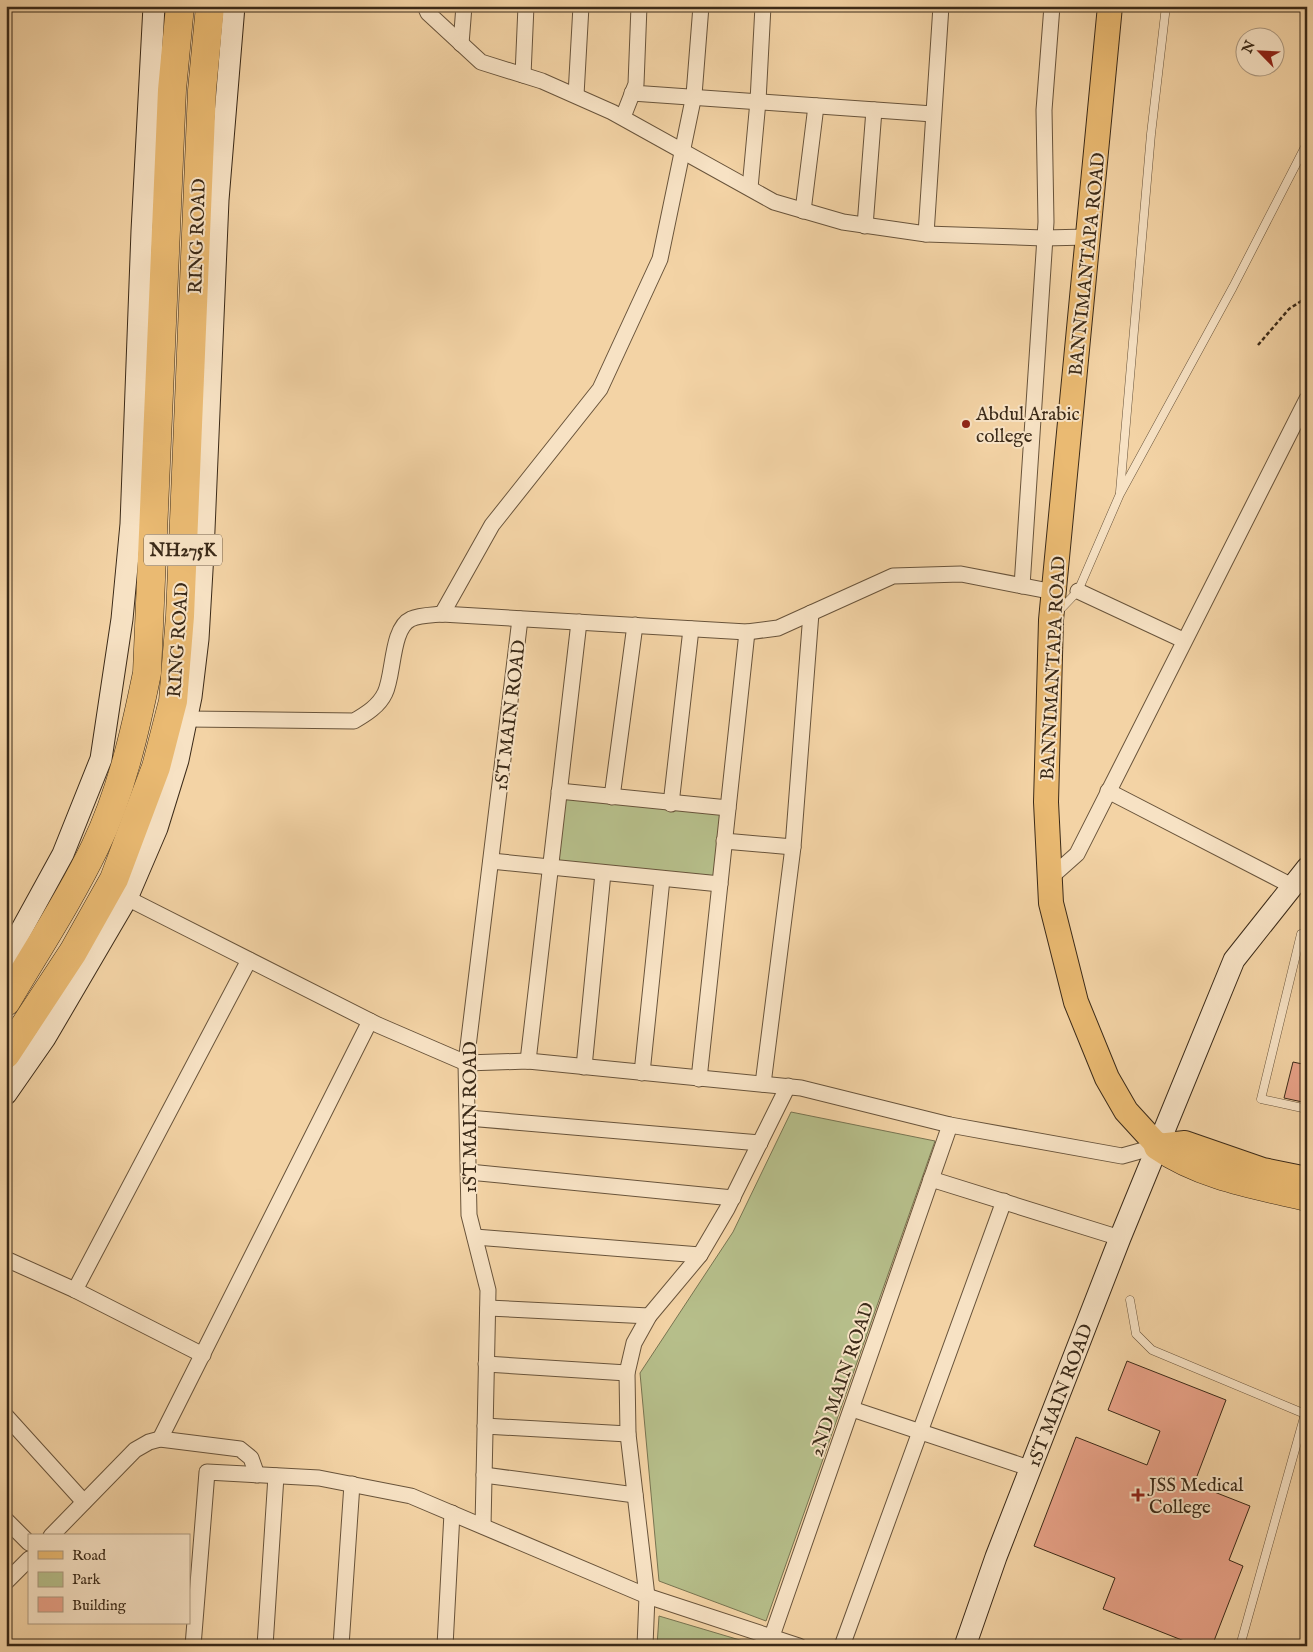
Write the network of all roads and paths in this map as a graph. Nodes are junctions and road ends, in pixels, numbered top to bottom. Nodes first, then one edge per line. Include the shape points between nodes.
1 (154, 6) edge
2 (180, 6) edge
3 (210, 6) edge
4 (234, 6) edge
5 (425, 6) edge
6 (464, 6) edge
7 (526, 6) edge
8 (581, 6) edge
9 (639, 6) edge
10 (700, 6) edge
11 (763, 6) edge
12 (941, 6) edge
13 (1052, 6) edge
14 (1110, 6) edge
15 (1166, 6) edge
16 (461, 44) junction
17 (523, 75) junction
18 (632, 93) junction
19 (576, 96) junction
20 (694, 96) junction
21 (758, 101) junction
22 (816, 106) junction
23 (874, 110) junction
24 (934, 114) junction
25 (623, 117) junction
26 (1307, 143) edge
27 (683, 150) junction
28 (750, 188) junction
29 (803, 211) junction
30 (865, 226) junction
31 (926, 234) junction
32 (1088, 237) junction
33 (1044, 238) junction
34 (1307, 301) edge
35 (1258, 345) dead end
36 (1307, 398) edge
37 (1120, 494) junction
38 (1022, 586) junction
39 (1078, 591) junction
40 (1054, 592) junction
41 (811, 612) junction
42 (442, 614) junction
43 (520, 618) junction
44 (1051, 620) junction
45 (579, 622) junction
46 (635, 626) junction
47 (691, 629) junction
48 (748, 632) junction
49 (1183, 640) junction
50 (187, 720) junction
51 (560, 791) junction
52 (1108, 791) junction
53 (612, 797) junction
54 (671, 804) junction
55 (728, 808) junction
56 (724, 841) junction
57 (793, 847) junction
58 (491, 861) junction
59 (550, 868) junction
60 (1307, 868) edge
61 (603, 873) junction
62 (662, 878) junction
63 (1050, 878) junction
64 (720, 884) junction
65 (1294, 887) junction
66 (118, 893) junction
67 (1307, 935) edge
68 (6, 958) edge
69 (249, 960) junction
70 (6, 1002) edge
71 (370, 1021) junction
72 (6, 1054) edge
73 (528, 1060) junction
74 (466, 1063) junction
75 (584, 1067) junction
76 (642, 1073) junction
77 (699, 1079) junction
78 (763, 1084) junction
79 (788, 1086) junction
80 (6, 1094) edge
81 (1307, 1110) edge
82 (468, 1118) junction
83 (950, 1125) junction
84 (760, 1143) junction
85 (1158, 1146) junction
86 (469, 1172) junction
87 (931, 1179) junction
88 (1307, 1179) edge
89 (1307, 1196) edge
90 (733, 1198) junction
91 (1004, 1201) junction
92 (475, 1237) junction
93 (1120, 1238) junction
94 (700, 1256) junction
95 (6, 1258) edge
96 (75, 1290) junction
97 (1130, 1300) dead end
98 (488, 1308) junction
99 (649, 1316) junction
100 (202, 1355) junction
101 (486, 1364) junction
102 (627, 1373) junction
103 (852, 1409) junction
104 (1306, 1414) edge
105 (6, 1416) edge
106 (485, 1426) junction
107 (920, 1432) junction
108 (628, 1434) junction
109 (160, 1439) junction
110 (1032, 1469) junction
111 (256, 1475) junction
112 (484, 1475) junction
113 (276, 1476) junction
114 (352, 1484) junction
115 (635, 1495) junction
116 (84, 1502) junction
117 (452, 1513) junction
118 (6, 1520) edge
119 (483, 1526) junction
120 (53, 1534) edge
121 (28, 1542) edge
122 (28, 1560) edge
123 (6, 1582) edge
124 (647, 1596) junction
125 (772, 1641) edge
126 (193, 1646) edge
127 (265, 1646) edge
128 (341, 1646) edge
129 (445, 1646) edge
130 (645, 1646) edge
131 (799, 1646) edge
132 (842, 1646) edge
133 (965, 1646) edge
134 (1240, 1646) edge

1 - 68 street via 131,524 122,619 102,750 63,854
2 - 70 highway, RING ROAD / NH275K via 172,90 146,673 137,723 120,782 96,845 70,896
3 - 66 highway, RING ROAD / NH275K via 202,90 180,616 173,701
4 - 50 street via 218,200 198,639
5 - 16 street via 428,13
6 - 16 street
7 - 17 street
8 - 19 street
9 - 18 street via 636,84
10 - 20 street
11 - 21 street
12 - 24 street
13 - 33 street via 1044,110
14 - 32 main road, BANNIMANTAPA ROAD
15 - 37 lane via 1151,134
16 - 17 street via 481,62
17 - 19 street
18 - 20 street
18 - 25 street
19 - 25 street
20 - 21 street
20 - 27 street
21 - 22 street
21 - 28 street
22 - 23 street
22 - 29 street
23 - 24 street
23 - 30 street
24 - 31 street
25 - 27 street
26 - 37 lane
27 - 28 street
27 - 42 street via 660,260 600,389 492,525
28 - 29 street via 774,202
29 - 30 street
30 - 31 street
31 - 33 street
32 - 33 street
32 - 40 main road, BANNIMANTAPA ROAD
33 - 38 street
34 - 35 path via 1303,300 1289,309
36 - 49 street
37 - 39 lane
38 - 40 street
38 - 41 street via 961,574 893,576
39 - 44 lane
39 - 49 street
40 - 44 main road, BANNIMANTAPA ROAD
41 - 48 street via 778,628
41 - 57 street
42 - 43 street
42 - 50 street via 412,618 405,623 398,638 385,692 376,706 354,721
43 - 45 street
43 - 58 street, 1ST MAIN ROAD
44 - 63 main road, BANNIMANTAPA ROAD via 1046,802
45 - 46 street
45 - 51 street
46 - 47 street
46 - 53 street
47 - 48 street
47 - 54 street
48 - 55 street
49 - 52 street
50 - 66 street via 157,828
51 - 53 street
51 - 59 street
52 - 63 street via 1077,854
52 - 65 street
53 - 54 street
54 - 55 street
55 - 56 street
56 - 57 street
56 - 64 street
57 - 78 street
58 - 59 street
58 - 74 street, 1ST MAIN ROAD
59 - 61 street
59 - 73 street
60 - 65 street, 1ST MAIN ROAD
61 - 62 street
61 - 75 street
62 - 64 street
62 - 76 street
63 - 85 main road, BANNIMANTAPA ROAD via 1051,903 1079,1010 1107,1078 1126,1111
64 - 77 street
65 - 85 street, 1ST MAIN ROAD via 1234,960
66 - 69 street
66 - 72 highway, RING ROAD / NH275K via 73,952
66 - 80 street via 45,1038
67 - 81 lane via 1302,934 1262,1099
69 - 71 street
69 - 96 street
71 - 74 street
71 - 100 street
73 - 74 street
73 - 75 street
74 - 82 street, 1ST MAIN ROAD
75 - 76 street
76 - 77 street
77 - 78 street
78 - 79 street
79 - 83 street
79 - 84 street
82 - 84 street
82 - 86 street, 1ST MAIN ROAD
83 - 85 street via 1122,1156
83 - 87 street, 2ND MAIN ROAD
84 - 90 street
85 - 88 main road via 1185,1143 1262,1170
85 - 89 highway, BANNIMANTAPA ROAD via 1178,1160 1230,1178
85 - 93 street, 1ST MAIN ROAD
86 - 90 street
86 - 92 street, 1ST MAIN ROAD via 469,1215
87 - 91 street
87 - 103 street, 2ND MAIN ROAD
90 - 94 street
91 - 93 street
91 - 107 street
92 - 94 street
92 - 98 street, 1ST MAIN ROAD via 488,1290
93 - 110 street, 1ST MAIN ROAD
94 - 99 street
95 - 96 street
96 - 100 street
97 - 104 lane via 1136,1334 1152,1350
98 - 99 street
98 - 101 street, 1ST MAIN ROAD
99 - 102 street via 634,1342
100 - 109 street
101 - 102 street
101 - 106 street, 1ST MAIN ROAD
102 - 108 street
103 - 107 street
103 - 125 street, 2ND MAIN ROAD
104 - 134 lane
105 - 116 street
106 - 108 street
106 - 112 street, 1ST MAIN ROAD
107 - 110 street
107 - 132 street
108 - 115 street
109 - 111 street via 240,1449 251,1458
109 - 116 street via 135,1450
110 - 133 street, 1ST MAIN ROAD via 996,1557
111 - 113 street
111 - 126 street via 207,1472
112 - 115 street
112 - 119 street, 1ST MAIN ROAD
113 - 114 street via 319,1478
113 - 127 street
114 - 117 street via 411,1496
114 - 128 street
115 - 124 street
116 - 120 street
117 - 119 street
117 - 129 street
118 - 121 street
119 - 124 street
122 - 123 street
124 - 125 street
124 - 130 street
125 - 131 street

